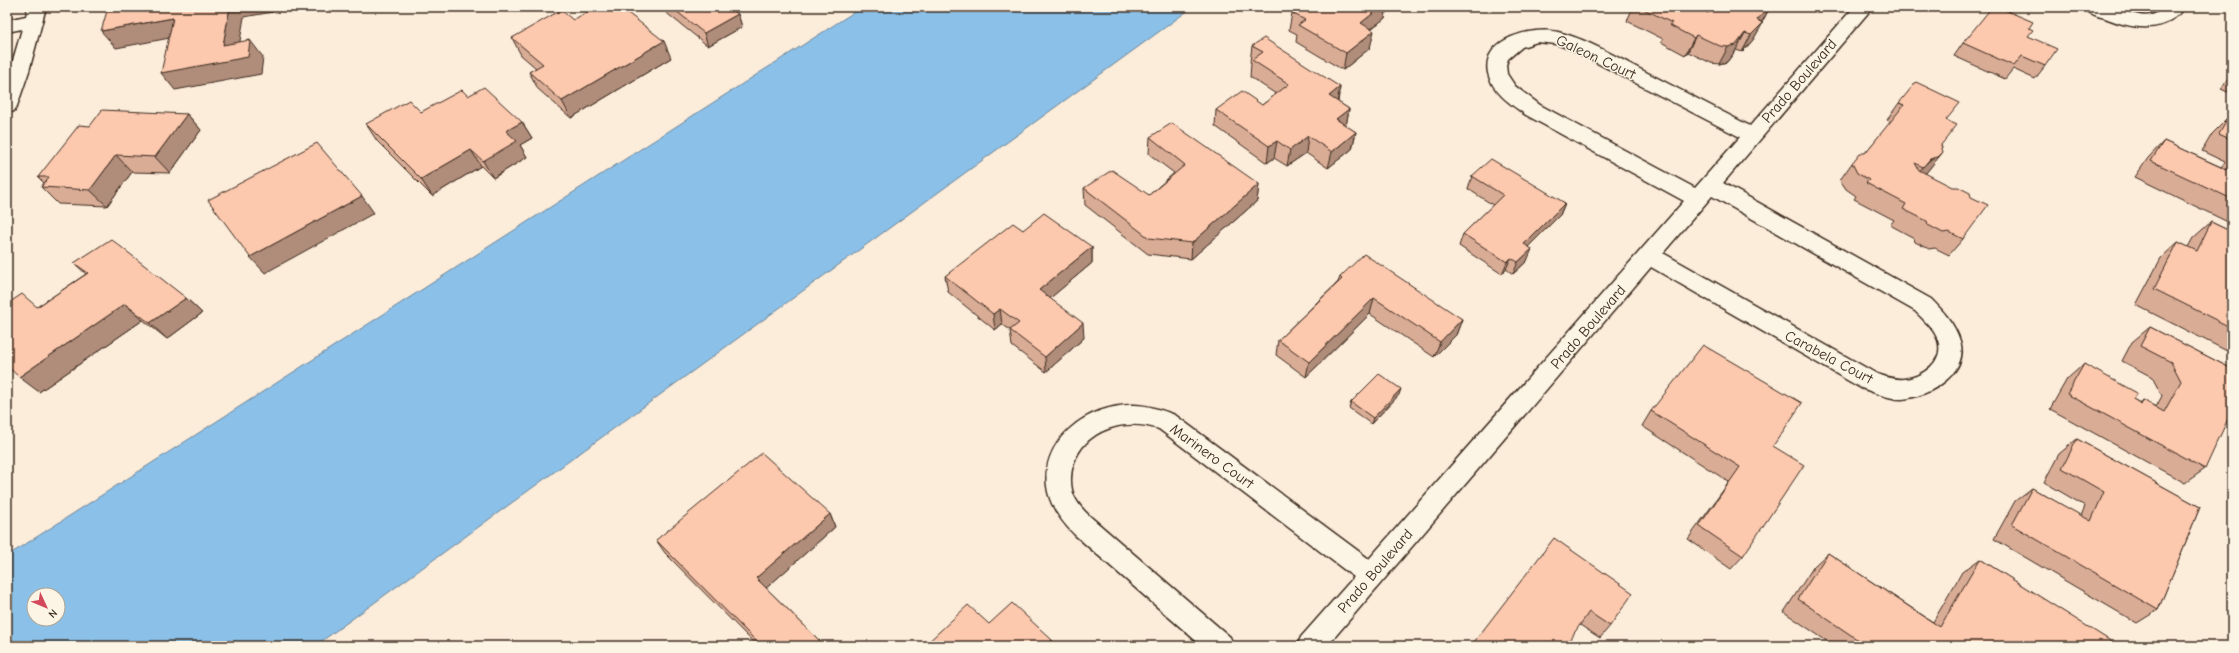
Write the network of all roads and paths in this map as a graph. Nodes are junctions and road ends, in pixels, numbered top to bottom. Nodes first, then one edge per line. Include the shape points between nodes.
1 (1864, 7) edge
2 (2094, 7) edge
3 (2175, 7) edge
4 (36, 14) edge
5 (7, 26) edge
6 (7, 106) edge
7 (1752, 135) junction
8 (1704, 192) junction
9 (1650, 256) junction
10 (1371, 575) junction
11 (1221, 646) edge
12 (1310, 646) edge

1 - 7 street, Prado Boulevard
2 - 3 street via 2145,22 2166,18
4 - 5 street
4 - 6 street
7 - 8 street, Prado Boulevard
7 - 8 street, Galeon Court via 1563,40 1549,36 1523,38 1504,51 1496,69 1498,77 1511,95 1533,110
8 - 9 street, Prado Boulevard
8 - 9 street, Carabela Court via 1922,305 1946,332 1950,345 1945,367 1937,376 1914,387 1901,389 1869,381
9 - 10 street, Prado Boulevard
10 - 11 street, Marinero Court via 1167,422 1152,416 1123,415 1094,424 1070,443 1062,456 1059,475 1060,491 1065,505 1084,527
10 - 12 street, Prado Boulevard

